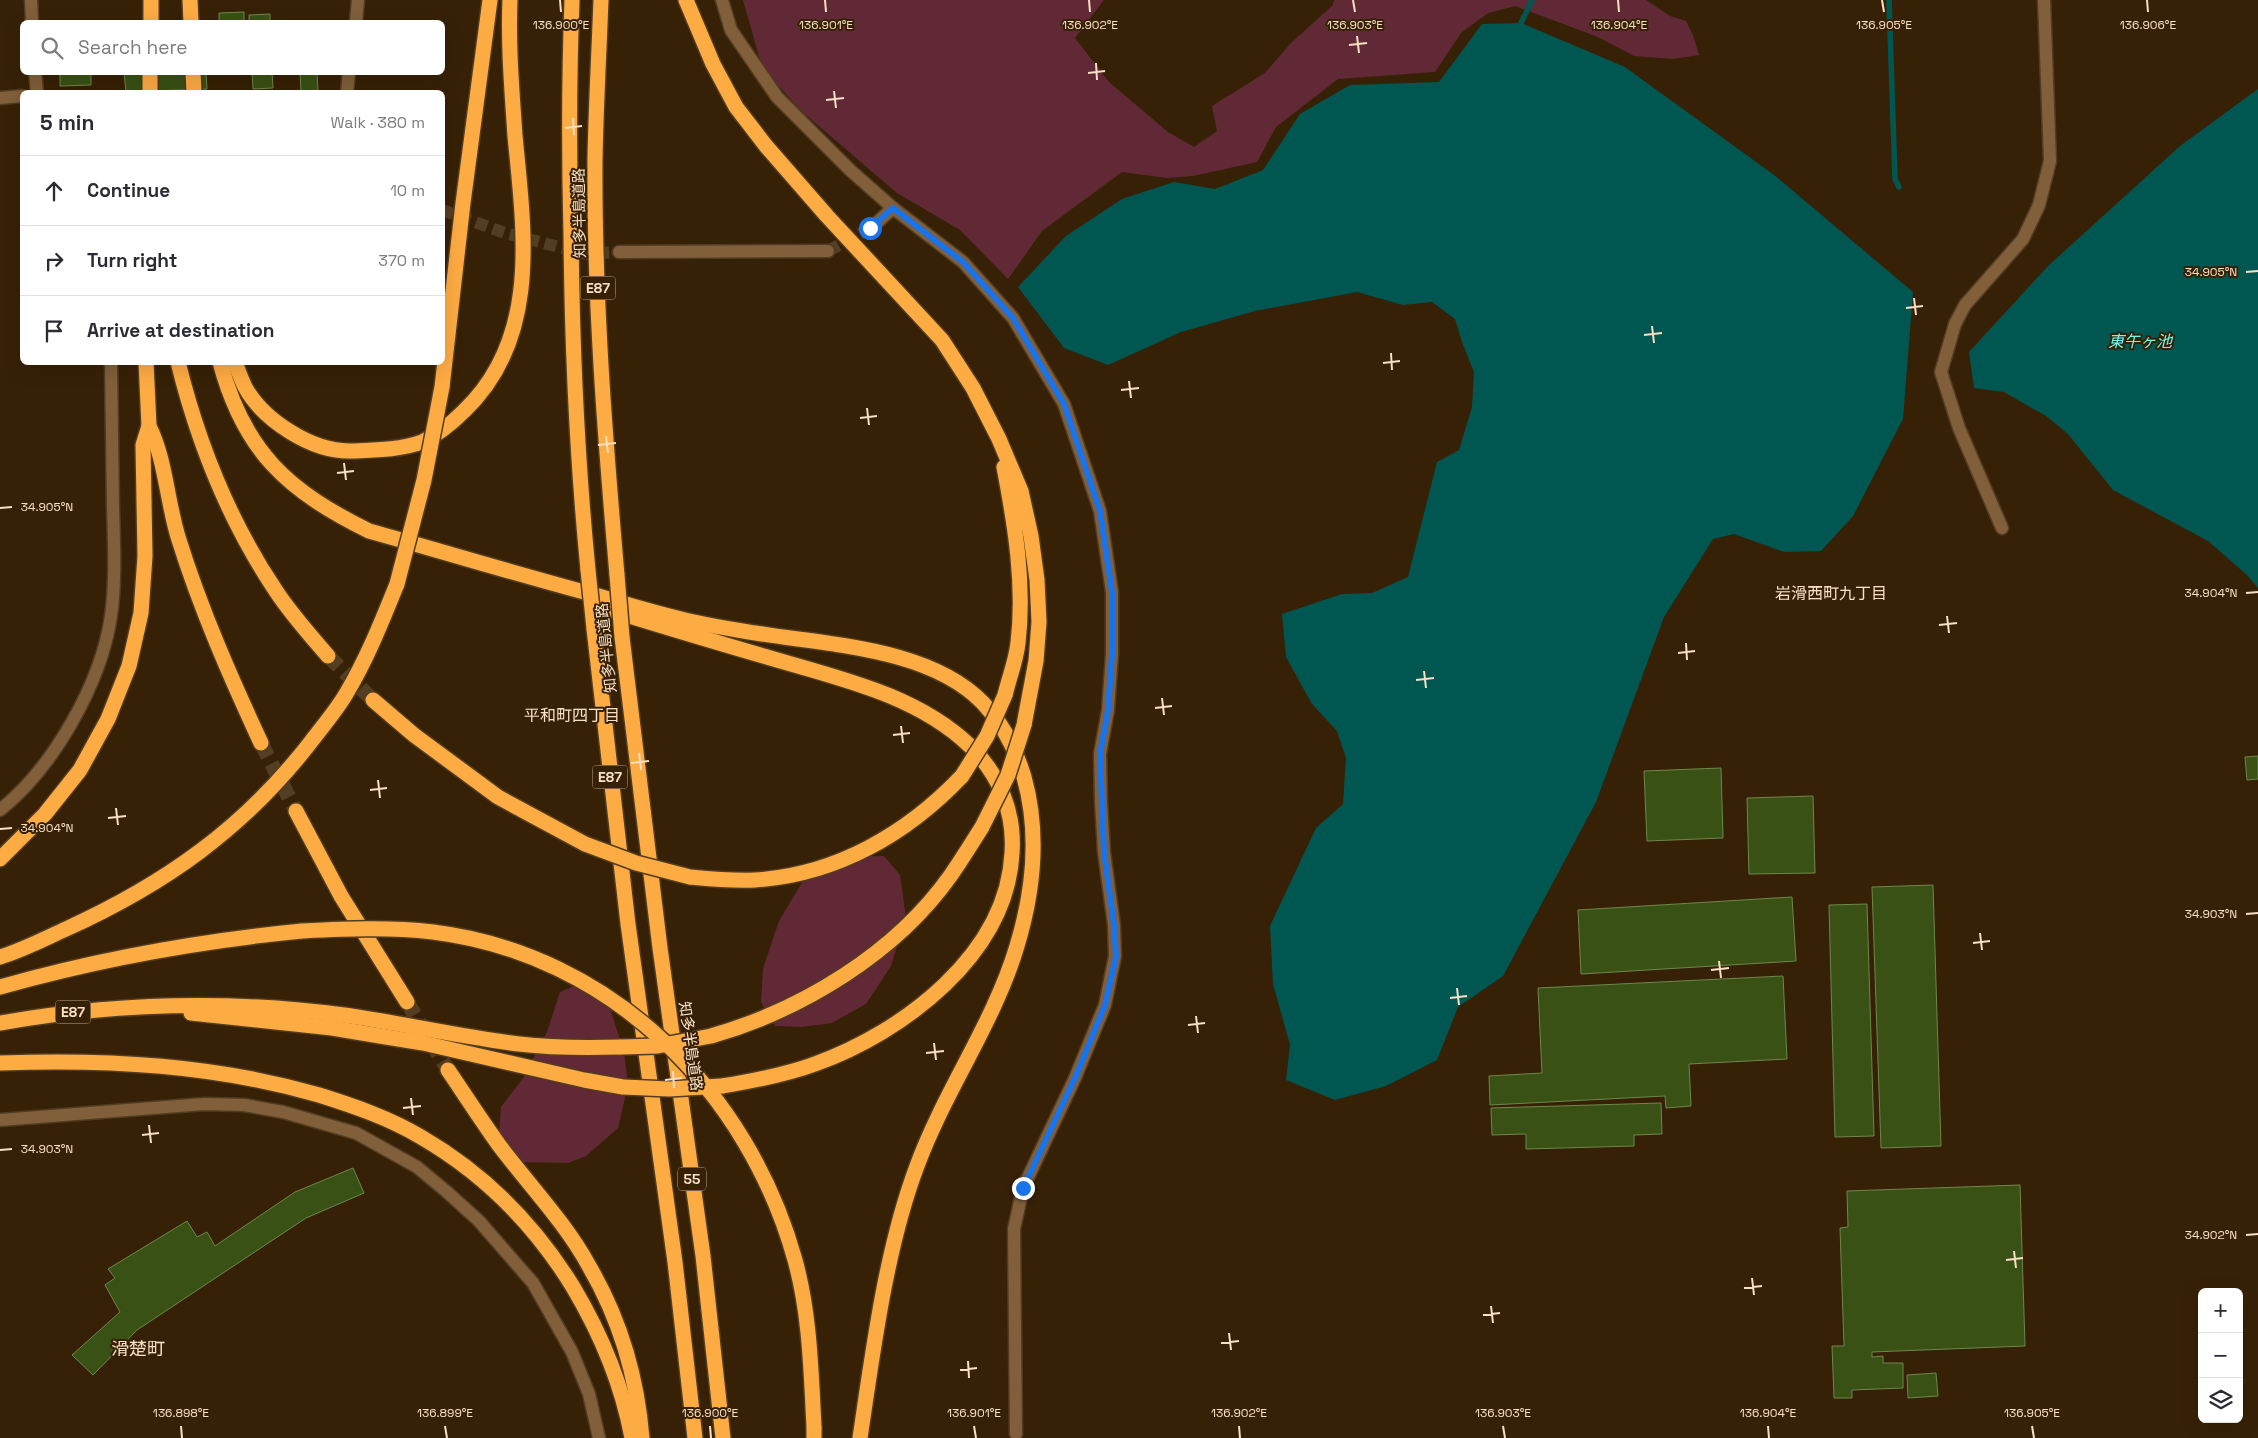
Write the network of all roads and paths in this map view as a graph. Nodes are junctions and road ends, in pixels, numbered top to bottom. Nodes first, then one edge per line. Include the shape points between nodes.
1 (31, 0) edge
2 (151, 0) edge
3 (190, 0) edge
4 (358, 0) edge
5 (490, 0) edge
6 (510, 0) edge
7 (572, 0) edge
8 (601, 0) edge
9 (686, 0) edge
10 (722, 0) edge
11 (2044, 0) edge
12 (32, 20) edge
13 (151, 20) edge
14 (191, 20) edge
15 (356, 20) edge
16 (36, 75) edge
17 (150, 75) edge
18 (193, 75) edge
19 (349, 75) edge
20 (37, 90) edge
21 (150, 90) edge
22 (194, 90) edge
23 (347, 90) edge
24 (20, 96) edge
25 (0, 98) edge
26 (893, 208) junction
27 (870, 228) tunnel mouth
28 (828, 251) tunnel mouth
29 (619, 252) tunnel mouth
30 (445, 361) edge
31 (111, 365) edge
32 (146, 365) edge
33 (179, 365) edge
34 (221, 365) edge
35 (236, 365) edge
36 (445, 365) edge
37 (149, 426) junction
38 (999, 439) junction
39 (2002, 528) dead end
40 (560, 586) junction
41 (328, 656) tunnel mouth
42 (374, 700) tunnel mouth
43 (261, 742) tunnel mouth
44 (0, 810) edge
45 (296, 811) tunnel mouth
46 (0, 860) edge
47 (656, 920) joint
48 (628, 924) joint
49 (0, 957) edge
50 (0, 987) edge
51 (407, 1002) tunnel mouth
52 (147, 1007) junction
53 (0, 1022) edge
54 (0, 1063) edge
55 (448, 1070) tunnel mouth
56 (0, 1120) edge
57 (814, 1432) edge
58 (1016, 1434) dead end
59 (599, 1438) edge
60 (632, 1438) edge
61 (642, 1438) edge
62 (695, 1438) edge
63 (723, 1438) edge
64 (860, 1438) edge

1 - 12 street
2 - 13 highway
3 - 14 highway
4 - 15 street
5 - 30 highway, bridge
6 - 35 highway via 511,67 523,209 523,267 516,319 507,348 478,398 453,422 422,442 391,449 347,451 317,445 293,434 268,416 246,388
7 - 48 highway, 知多半島道路 / E87, bridge via 569,71 572,331 579,482
8 - 47 highway, 知多半島道路 / E87, bridge via 595,160 605,435 622,636
9 - 38 highway via 713,64 736,107 827,216 942,340 973,388
10 - 26 street via 732,30 777,97
11 - 39 street via 2050,161 2039,205 2023,239 1966,305 1955,324 1941,372 1959,428
16 - 20 street
17 - 21 highway
18 - 22 highway
19 - 23 street
24 - 25 street
26 - 27 street
26 - 58 street via 963,262 1013,318 1064,404 1100,511 1112,592 1108,710 1100,754 1104,852 1116,956 1105,1005 1023,1188 1014,1229
28 - 29 street
31 - 44 street via 114,558 111,617 99,662 74,718 44,767
32 - 37 highway
33 - 41 highway via 198,431 233,518 276,591
34 - 40 highway via 235,405 252,439 274,468 330,512 369,530
36 - 49 highway, bridge via 424,480 397,584 346,694 290,769 229,829 187,862 132,897
37 - 43 highway via 157,441 171,510 193,582 217,645
37 - 46 highway via 143,445 145,556 141,613 129,666 108,719 80,770 45,814
38 - 42 highway, bridge via 1018,558 1020,604 1018,645 1005,696 987,736 962,776 945,795 904,828 858,854 809,872 755,880 690,877 636,863 585,844 498,796 414,735
38 - 52 highway, bridge via 1020,491 1037,580 1039,622 1036,661 1024,725 1008,775 982,827 951,876 921,911 856,968 777,1013 742,1027 658,1046 573,1048 520,1044 289,1009 193,1005
40 - 52 highway, bridge via 576,599 840,679 908,703 970,746 997,780 1007,803 1013,845 1008,887 998,914 987,934 950,979 893,1024 856,1046 815,1064 770,1078 722,1086 669,1089 623,1087 584,1080 432,1045 332,1028 230,1019
40 - 64 highway via 683,620 845,646 925,667 957,683 982,702 1005,730 1020,765 1035,834 1028,907 1000,996 938,1113 916,1168 886,1284
45 - 51 highway via 341,896
47 - 63 highway, 知多半島道路 / 55 via 706,1276
48 - 62 highway, 知多半島道路 / 55 via 675,1262
50 - 57 highway, bridge via 108,960 178,947 302,932 371,928 435,932 503,948 538,960 594,988 656,1034 688,1064 744,1140 771,1191 795,1262 808,1330
52 - 53 highway, E87
54 - 60 highway via 142,1064 246,1077 339,1101 420,1136 484,1182 538,1236 560,1266 600,1335 615,1374
55 - 61 highway via 589,1265 617,1324 628,1357
56 - 59 street via 204,1104 244,1105 283,1112 356,1133 417,1168 447,1192 479,1221 533,1283 572,1352 589,1394

